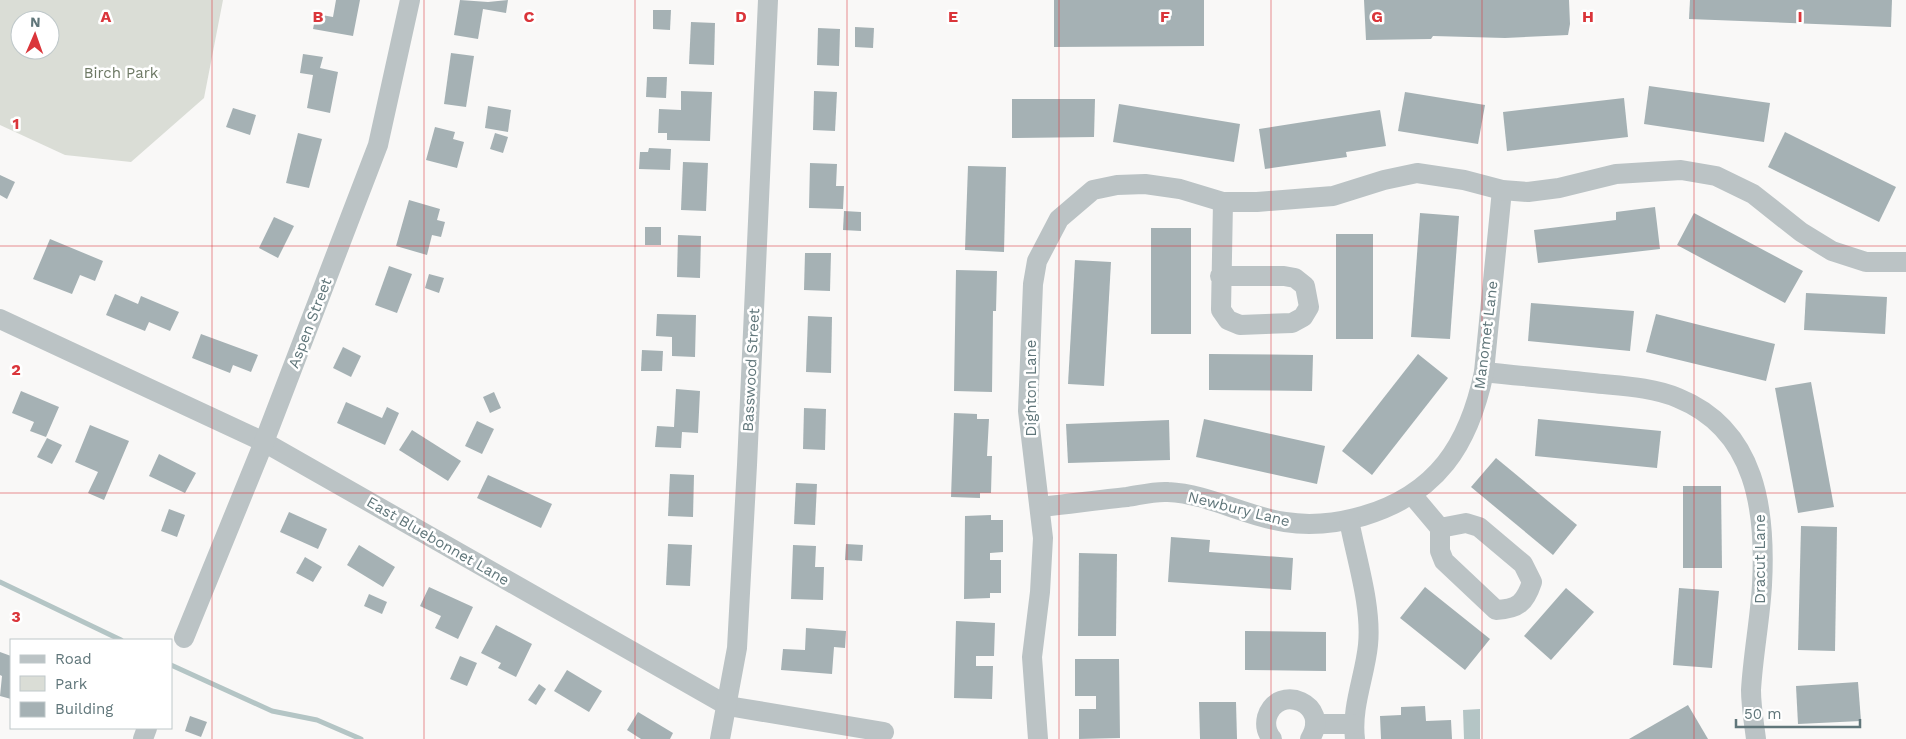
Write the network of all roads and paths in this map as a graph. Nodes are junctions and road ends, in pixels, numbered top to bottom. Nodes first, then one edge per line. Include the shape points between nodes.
1 (410, 0) edge
2 (768, 0) edge
3 (1502, 190) junction
4 (1223, 202) junction
5 (1906, 262) edge
6 (1220, 276) dead end
7 (0, 318) edge
8 (1484, 372) junction
9 (264, 442) junction
10 (1413, 496) junction
11 (1040, 507) junction
12 (1348, 520) junction
13 (1440, 528) junction
14 (184, 638) dead end
15 (728, 706) junction
16 (1313, 731) edge
17 (884, 732) dead end
18 (1354, 732) edge
19 (720, 739) edge
20 (1038, 739) edge
21 (1272, 739) edge
22 (1756, 739) edge

1 - 9 street, Aspen Street via 378,145
2 - 15 street, Basswood Street via 747,474 736,648
3 - 4 street, Dighton Lane via 1417,173 1334,196
3 - 5 street, Dighton Lane via 1528,192 1559,188 1616,174 1647,171 1680,170 1716,176 1753,194 1801,232 1832,251 1866,262
3 - 8 street, Manomet Lane
4 - 6 street
4 - 11 street, Dighton Lane via 1172,188 1145,184 1117,185 1093,190 1058,220 1037,261 1033,284 1028,411
7 - 9 street, East Bluebonnet Lane
8 - 10 street, Manomet Lane via 1478,401 1459,444 1434,477
8 - 22 street, Dracut Lane via 1627,387 1678,398 1709,417 1735,445 1752,477 1762,517 1761,613 1751,690
9 - 14 street, Aspen Street
9 - 15 street, East Bluebonnet Lane
10 - 12 street, Manomet Lane
10 - 13 street
11 - 12 street, Newbury Lane via 1166,492 1205,497 1284,522 1302,524
11 - 20 street, Dighton Lane via 1043,538 1032,657
12 - 18 street via 1368,611 1368,645
13 - 13 street via 1440,551 1444,561 1496,610 1511,609 1526,598 1532,582 1523,564 1479,527 1466,523
15 - 17 street, East Bluebonnet Lane
15 - 19 street, Basswood Street
16 - 18 street
16 - 21 street via 1310,708 1297,700 1280,701 1266,720

